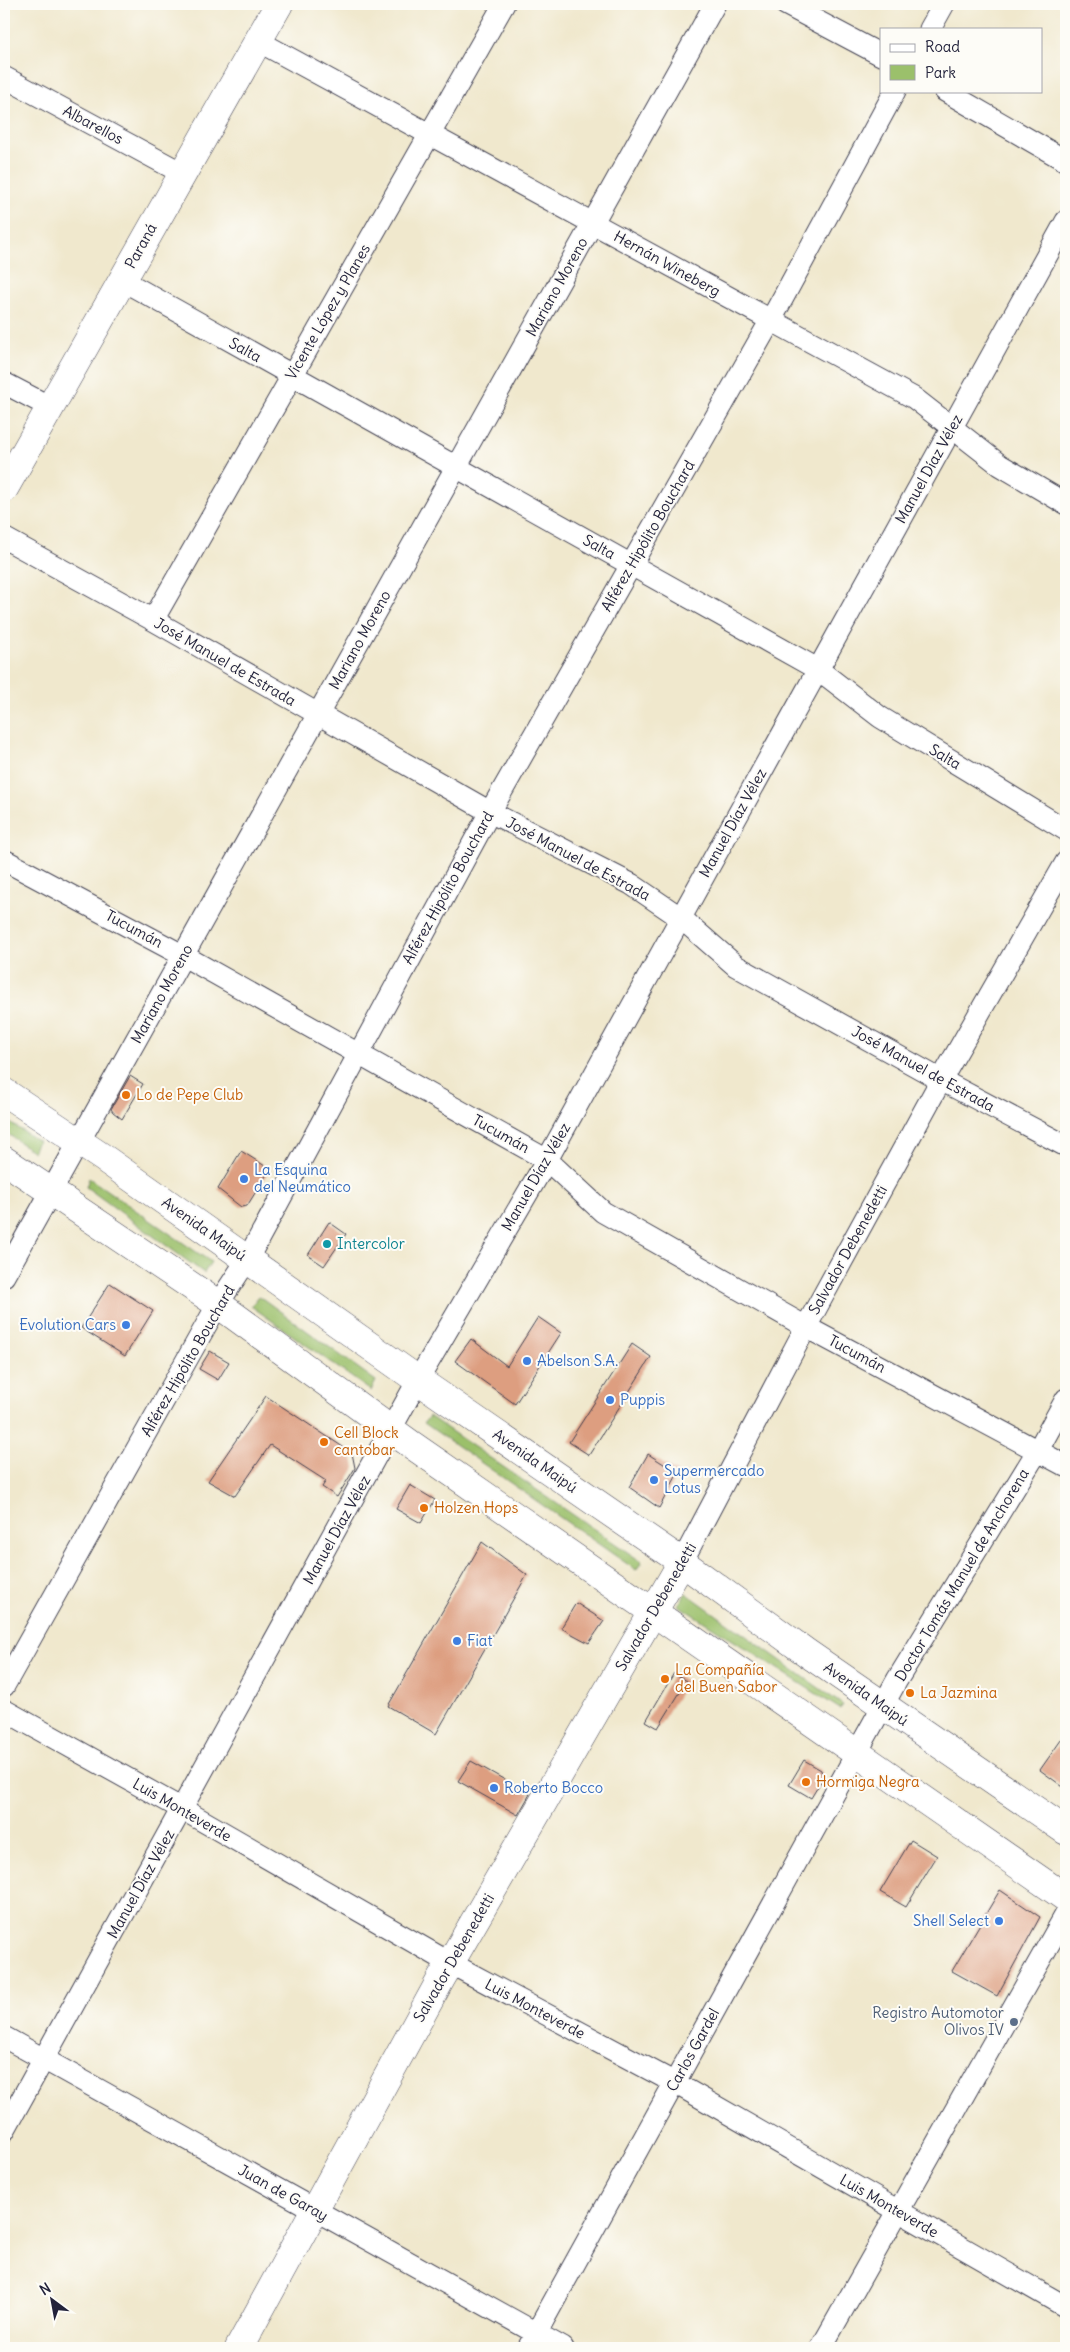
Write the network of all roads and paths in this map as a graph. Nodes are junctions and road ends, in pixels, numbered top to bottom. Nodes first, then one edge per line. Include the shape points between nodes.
1 (279, 4) edge
2 (504, 4) edge
3 (715, 4) edge
4 (785, 4) edge
5 (944, 4) edge
6 (931, 28) edge
7 (258, 41) junction
8 (880, 54) edge
9 (4, 77) edge
10 (895, 92) edge
11 (947, 92) edge
12 (430, 135) junction
13 (1066, 162) edge
14 (182, 173) junction
15 (1066, 221) edge
16 (592, 223) junction
17 (122, 280) junction
18 (771, 320) junction
19 (292, 376) junction
20 (4, 383) edge
21 (50, 407) junction
22 (952, 426) junction
23 (456, 468) junction
24 (4, 489) edge
25 (1066, 504) edge
26 (4, 538) edge
27 (632, 565) junction
28 (153, 620) junction
29 (819, 670) junction
30 (318, 715) junction
31 (490, 812) junction
32 (1066, 830) edge
33 (4, 860) edge
34 (1066, 862) edge
35 (681, 918) junction
36 (184, 956) junction
37 (358, 1054) junction
38 (941, 1080) junction
39 (4, 1092) edge
40 (79, 1141) junction
41 (1066, 1146) edge
42 (4, 1160) edge
43 (547, 1160) junction
44 (50, 1192) junction
45 (247, 1260) junction
46 (4, 1276) edge
47 (218, 1304) junction
48 (806, 1327) junction
49 (418, 1380) junction
50 (1066, 1398) edge
51 (392, 1430) junction
52 (1038, 1450) junction
53 (1066, 1466) edge
54 (682, 1562) junction
55 (653, 1612) junction
56 (4, 1686) edge
57 (883, 1706) junction
58 (4, 1710) edge
59 (858, 1752) junction
60 (182, 1809) junction
61 (1066, 1831) edge
62 (1066, 1898) edge
63 (1066, 1914) edge
64 (450, 1963) junction
65 (4, 2037) edge
66 (44, 2059) junction
67 (674, 2084) junction
68 (4, 2131) edge
69 (314, 2210) junction
70 (898, 2211) junction
71 (1066, 2307) edge
72 (532, 2341) edge
73 (239, 2348) edge
74 (562, 2348) edge
75 (821, 2348) edge

1 - 7 main road, Paraná
2 - 12 street, Vicente López y Planes
3 - 16 street, Mariano Moreno
4 - 8 street
5 - 6 street
7 - 12 street, Hernán Wineberg
7 - 14 main road, Paraná
9 - 14 street, Albarellos
10 - 18 street, Alférez Hipólito Bouchard
11 - 13 street
12 - 16 street, Hernán Wineberg
12 - 19 street, Vicente López y Planes
14 - 17 main road, Paraná
15 - 22 street, Manuel Díaz Vélez
16 - 18 street, Hernán Wineberg
16 - 23 street, Mariano Moreno
17 - 19 street, Salta
17 - 21 main road, Paraná
18 - 22 street, Hernán Wineberg via 914,398
18 - 27 street, Alférez Hipólito Bouchard
19 - 23 street, Salta
19 - 28 street, Vicente López y Planes
20 - 21 street
21 - 24 main road, Paraná
22 - 25 street, Hernán Wineberg via 1000,466
22 - 29 street, Manuel Díaz Vélez
23 - 27 street, Salta
23 - 30 street, Mariano Moreno
26 - 28 street, José Manuel de Estrada
27 - 29 street, Salta
27 - 31 street, Alférez Hipólito Bouchard
28 - 30 street, José Manuel de Estrada
29 - 32 street, Salta via 880,717
29 - 35 street, Manuel Díaz Vélez
30 - 31 street, José Manuel de Estrada
30 - 36 street, Mariano Moreno
31 - 35 street, José Manuel de Estrada via 631,884
31 - 37 street, Alférez Hipólito Bouchard
33 - 36 street, Tucumán
34 - 38 street, Salvador Debenedetti
35 - 38 street, José Manuel de Estrada via 736,966
35 - 43 street, Manuel Díaz Vélez
36 - 37 street, Tucumán
36 - 40 street, Mariano Moreno
37 - 43 street, Tucumán
37 - 45 street, Alférez Hipólito Bouchard
38 - 41 street, José Manuel de Estrada
38 - 48 street, Salvador Debenedetti
39 - 40 main road, Avenida Maipú
40 - 44 street, Mariano Moreno
40 - 45 main road, Avenida Maipú
42 - 44 main road
43 - 48 street, Tucumán via 603,1212
43 - 49 street, Manuel Díaz Vélez
44 - 46 street, Mariano Moreno
44 - 47 main road
45 - 47 street, Alférez Hipólito Bouchard
45 - 49 main road, Avenida Maipú
47 - 51 main road
47 - 56 street, Alférez Hipólito Bouchard
48 - 52 street, Tucumán
48 - 54 street, Salvador Debenedetti
49 - 51 street, Manuel Díaz Vélez
49 - 54 main road, Avenida Maipú
50 - 52 street, Doctor Tomás Manuel de Anchorena
51 - 55 main road
51 - 60 street, Manuel Díaz Vélez
52 - 53 street, Tucumán
52 - 57 street, Doctor Tomás Manuel de Anchorena
54 - 55 main road, Salvador Debenedetti
54 - 57 main road, Avenida Maipú
55 - 59 main road
55 - 64 main road, Salvador Debenedetti
57 - 59 street, Doctor Tomás Manuel de Anchorena
57 - 61 main road, Avenida Maipú
58 - 60 street, Luis Monteverde
59 - 62 main road
59 - 67 street, Carlos Gardel
60 - 64 street, Luis Monteverde
60 - 66 street, Manuel Díaz Vélez
63 - 70 street
64 - 67 street, Luis Monteverde
64 - 69 main road, Salvador Debenedetti
65 - 66 street, Juan de Garay
66 - 68 street, Manuel Díaz Vélez
66 - 69 street, Juan de Garay
67 - 70 street, Luis Monteverde
67 - 72 street, Carlos Gardel
69 - 72 street, Juan de Garay
69 - 73 main road, Salvador Debenedetti
70 - 71 street, Luis Monteverde
70 - 75 street
72 - 74 street, Juan de Garay

